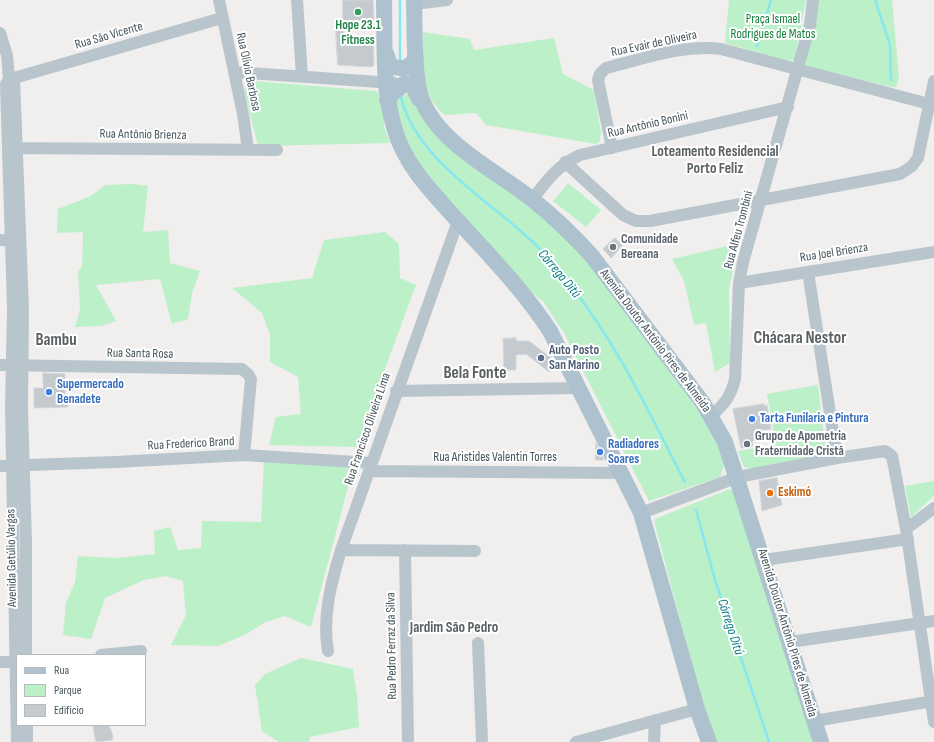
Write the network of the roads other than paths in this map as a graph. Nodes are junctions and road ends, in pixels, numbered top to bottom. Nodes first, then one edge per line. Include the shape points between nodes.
1 (219, 0) edge
2 (297, 0) edge
3 (384, 0) edge
4 (447, 0) edge
5 (813, 0) edge
6 (414, 2) edge
7 (222, 18) junction
8 (0, 33) edge
9 (386, 52) junction
10 (416, 58) junction
11 (798, 68) junction
12 (234, 72) junction
13 (302, 76) junction
14 (9, 80) junction
15 (934, 81) edge
16 (386, 82) junction
17 (405, 83) junction
18 (387, 100) junction
19 (929, 104) junction
20 (788, 107) junction
21 (440, 128) junction
22 (12, 148) junction
23 (612, 148) junction
24 (248, 150) junction
25 (277, 150) dead end
26 (565, 162) junction
27 (532, 200) junction
28 (761, 201) junction
29 (458, 221) junction
30 (10, 240) edge
31 (934, 252) edge
32 (808, 272) junction
33 (739, 283) junction
34 (0, 366) edge
35 (18, 366) junction
36 (578, 388) junction
37 (396, 391) junction
38 (711, 416) junction
39 (244, 454) junction
40 (836, 458) junction
41 (0, 466) edge
42 (18, 466) junction
43 (370, 467) junction
44 (620, 473) junction
45 (738, 477) junction
46 (934, 508) edge
47 (641, 513) junction
48 (907, 534) junction
49 (341, 550) junction
50 (405, 550) junction
51 (475, 551) dead end
52 (764, 560) junction
53 (20, 576) junction
54 (934, 621) edge
55 (920, 622) junction
56 (790, 642) junction
57 (478, 643) dead end
58 (142, 651) dead end
59 (328, 651) dead end
60 (16, 654) edge
61 (26, 654) edge
62 (111, 654) edge
63 (0, 662) edge
64 (16, 662) edge
65 (933, 702) edge
66 (696, 709) junction
67 (655, 720) junction
68 (814, 721) junction
69 (934, 722) edge
70 (17, 726) edge
71 (27, 726) edge
72 (17, 742) edge
73 (27, 742) edge
74 (408, 742) edge
75 (482, 742) edge
76 (576, 742) edge
77 (654, 742) edge
78 (709, 742) edge
79 (821, 742) edge

1 - 7 street, Rua Olívio Barbosa
2 - 13 street
3 - 9 main road
4 - 6 street
5 - 11 street, Rua Alfeu Trombini via 810,25
6 - 10 main road, Avenida Doutor Antônio Pires de Almeida
7 - 12 street, Rua Olívio Barbosa
7 - 14 street, Rua São Vicente
8 - 14 street, Avenida Getúlio Vargas via 7,55
9 - 10 main road via 388,63 397,69 410,66
9 - 16 main road
10 - 21 main road, Avenida Doutor Antônio Pires de Almeida via 417,83 422,99
11 - 19 street, Rua Evair de Oliveira
11 - 20 street, Rua Alfeu Trombini
11 - 23 street, Rua Evair de Oliveira via 704,47 687,48 606,68 598,80
12 - 13 street
12 - 24 street, Rua Olívio Barbosa
13 - 16 street
14 - 22 street, Avenida Getúlio Vargas
15 - 19 street
16 - 17 street
16 - 18 main road
17 - 18 main road
17 - 21 main road via 414,87 426,115
18 - 29 main road via 394,128 410,163
19 - 28 street via 918,158 900,174
20 - 23 street, Rua Antônio Bonini
20 - 28 street, Rua Alfeu Trombini
21 - 27 main road, Avenida Doutor Antônio Pires de Almeida via 460,147
22 - 24 street, Rua Antônio Brienza
22 - 30 street, Avenida Getúlio Vargas
23 - 26 street, Rua Antônio Bonini
24 - 25 street, Rua Antônio Brienza
26 - 27 street, Rua Antônio Bonini via 551,174
26 - 28 street via 623,215 636,221 650,221
27 - 38 main road, Avenida Doutor Antônio Pires de Almeida via 563,225 592,256
28 - 33 street, Rua Alfeu Trombini
29 - 36 main road via 536,310 550,331
29 - 37 street, Rua Francisco Oliveira Lima
30 - 35 street, Avenida Getúlio Vargas via 18,309
31 - 32 street, Rua Joel Brienza
32 - 33 street, Rua Joel Brienza
32 - 40 street
33 - 38 street, Rua Alfeu Trombini via 735,378 732,393 722,407
34 - 35 street
35 - 39 street, Rua Santa Rosa via 242,369 250,379
35 - 42 street, Avenida Getúlio Vargas
36 - 37 street
36 - 44 main road
37 - 43 street, Rua Francisco Oliveira Lima
38 - 45 main road, Avenida Doutor Antônio Pires de Almeida via 726,442
39 - 42 street, Rua Frederico Brand
39 - 43 street, Rua Frederico Brand
40 - 45 street
40 - 48 street via 884,451 892,456
41 - 42 street, Rua Frederico Brand
42 - 53 street, Avenida Getúlio Vargas
43 - 44 street, Rua Aristides Valentin Torres
43 - 49 street, Rua Francisco Oliveira Lima
44 - 47 main road
45 - 47 street
45 - 52 main road, Avenida Doutor Antônio Pires de Almeida
46 - 48 street
47 - 66 main road
48 - 52 street
48 - 55 street
49 - 50 street
49 - 59 street, Rua Francisco Oliveira Lima via 327,607 325,636
50 - 51 street
50 - 74 street, Rua Pedro Ferraz da Silva
52 - 56 main road, Avenida Doutor Antônio Pires de Almeida
53 - 60 street, Avenida Getúlio Vargas
53 - 61 street, Avenida Getúlio Vargas
54 - 55 street
55 - 56 street
55 - 65 street
56 - 68 main road, Avenida Doutor Antônio Pires de Almeida
57 - 75 street
58 - 62 street
63 - 64 street
65 - 68 street
65 - 69 street
66 - 67 street
66 - 78 main road
67 - 76 street
67 - 77 street
68 - 79 main road, Avenida Doutor Antônio Pires de Almeida
70 - 72 street, Avenida Getúlio Vargas
71 - 73 street

